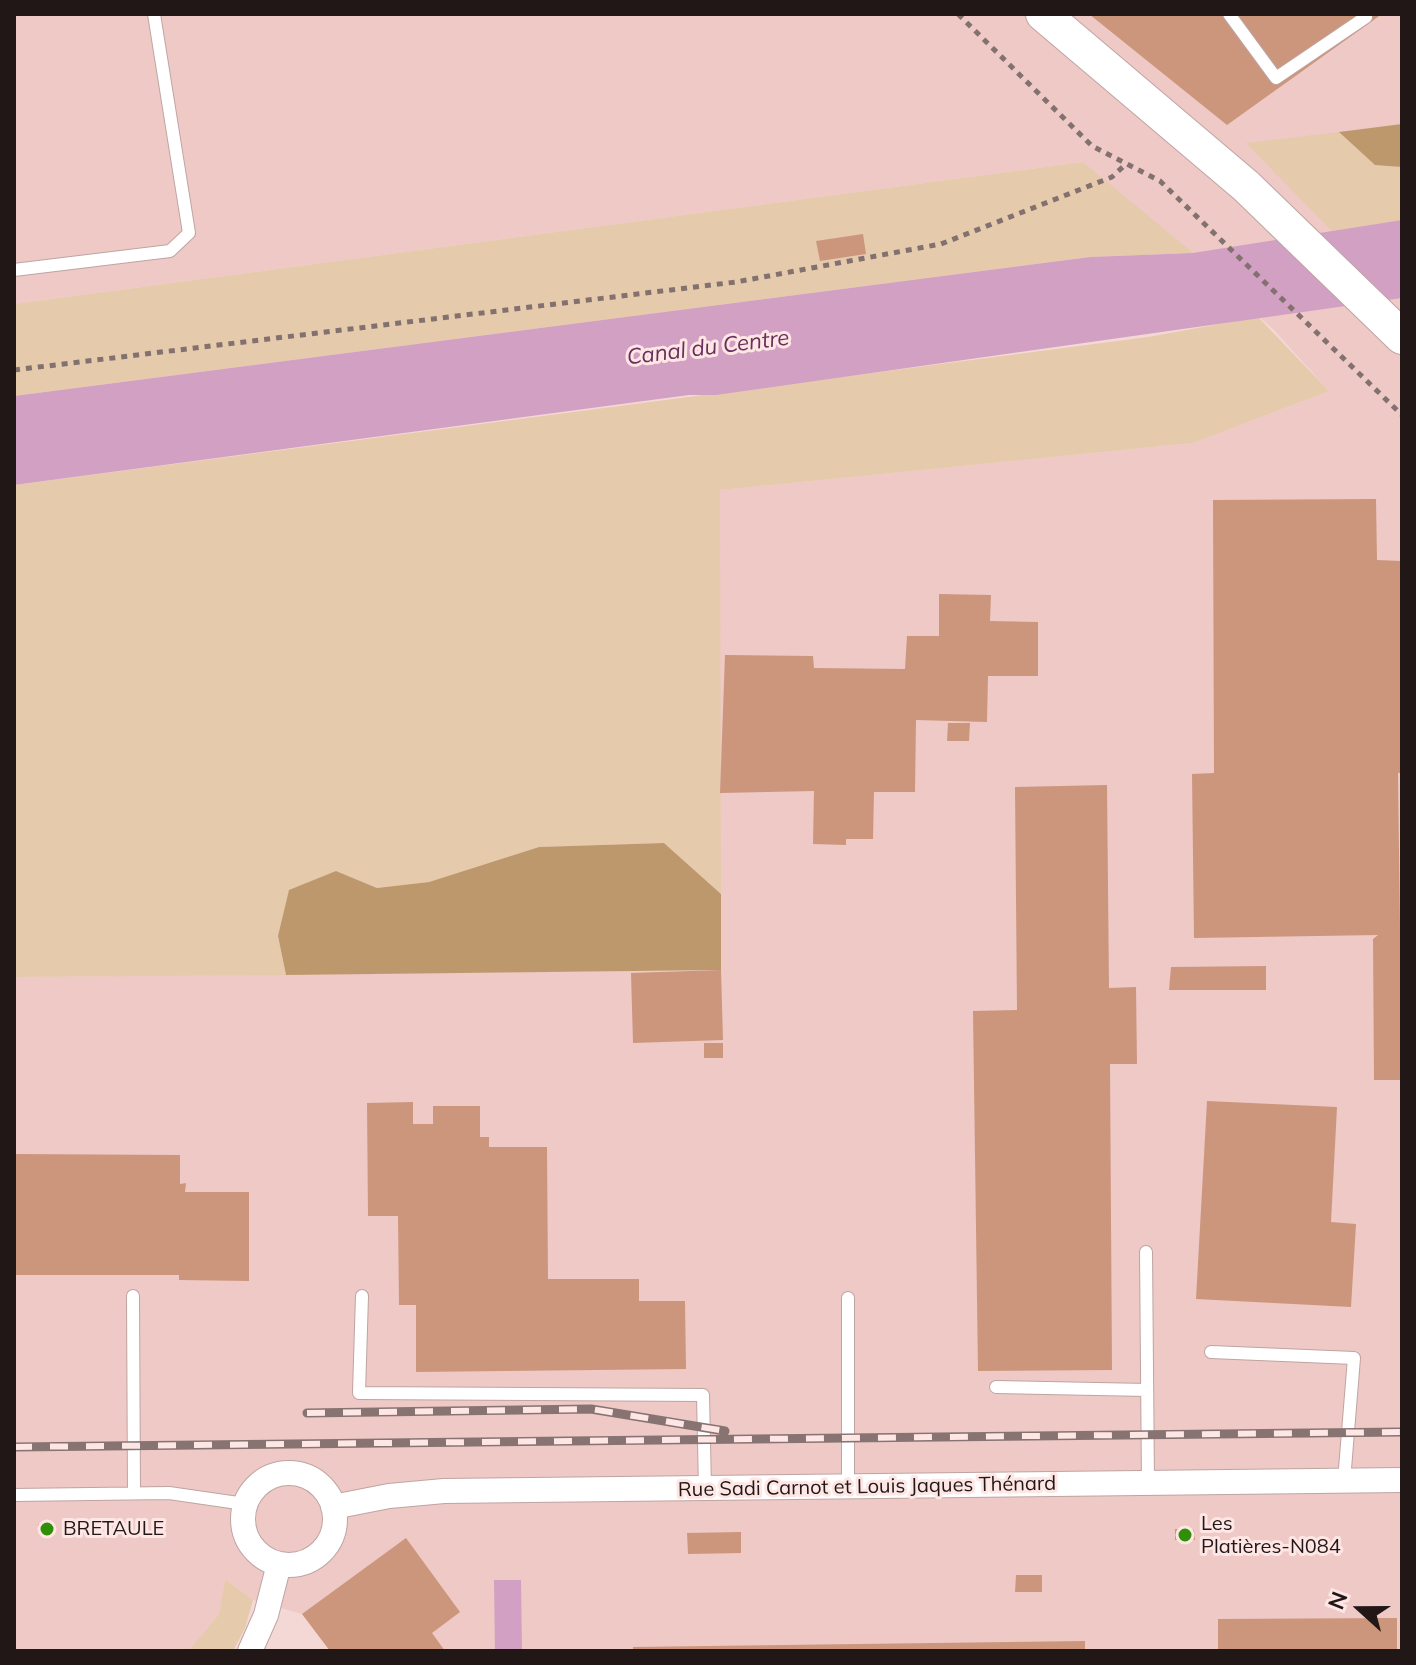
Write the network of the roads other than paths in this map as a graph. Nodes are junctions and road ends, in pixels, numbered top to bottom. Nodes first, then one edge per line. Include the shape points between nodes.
1 (154, 14) edge
2 (1043, 14) edge
3 (1229, 14) edge
4 (1366, 17) dead end
5 (14, 270) edge
6 (1402, 337) edge
7 (1146, 1252) dead end
8 (133, 1296) dead end
9 (362, 1296) dead end
10 (848, 1298) dead end
11 (1211, 1352) dead end
12 (996, 1387) dead end
13 (1147, 1390) junction
14 (1402, 1480) edge
15 (1344, 1481) junction
16 (1148, 1484) junction
17 (848, 1487) junction
18 (705, 1489) junction
19 (134, 1493) junction
20 (14, 1495) edge
21 (245, 1504) junction
22 (333, 1507) junction
23 (279, 1564) junction
24 (250, 1651) edge

1 - 5 lane via 189,233 170,251
2 - 6 main road via 1246,186
3 - 4 lane via 1276,78
7 - 13 lane
8 - 19 lane
9 - 18 lane via 359,1393 703,1395
10 - 17 lane
11 - 15 lane via 1354,1358
12 - 13 lane
13 - 16 lane
14 - 15 street, Rue Sadi Carnot et Louis Jaques Thénard
15 - 16 street, Rue Sadi Carnot et Louis Jaques Thénard
16 - 17 street, Rue Sadi Carnot et Louis Jaques Thénard
17 - 18 street, Rue Sadi Carnot et Louis Jaques Thénard
18 - 22 street, Rue Sadi Carnot et Louis Jaques Thénard via 444,1491
19 - 20 lane
19 - 21 lane
21 - 22 street via 270,1477 288,1473 305,1475 320,1485
21 - 23 street via 246,1538 257,1552
22 - 23 street via 331,1535 321,1551 307,1561
23 - 24 street

